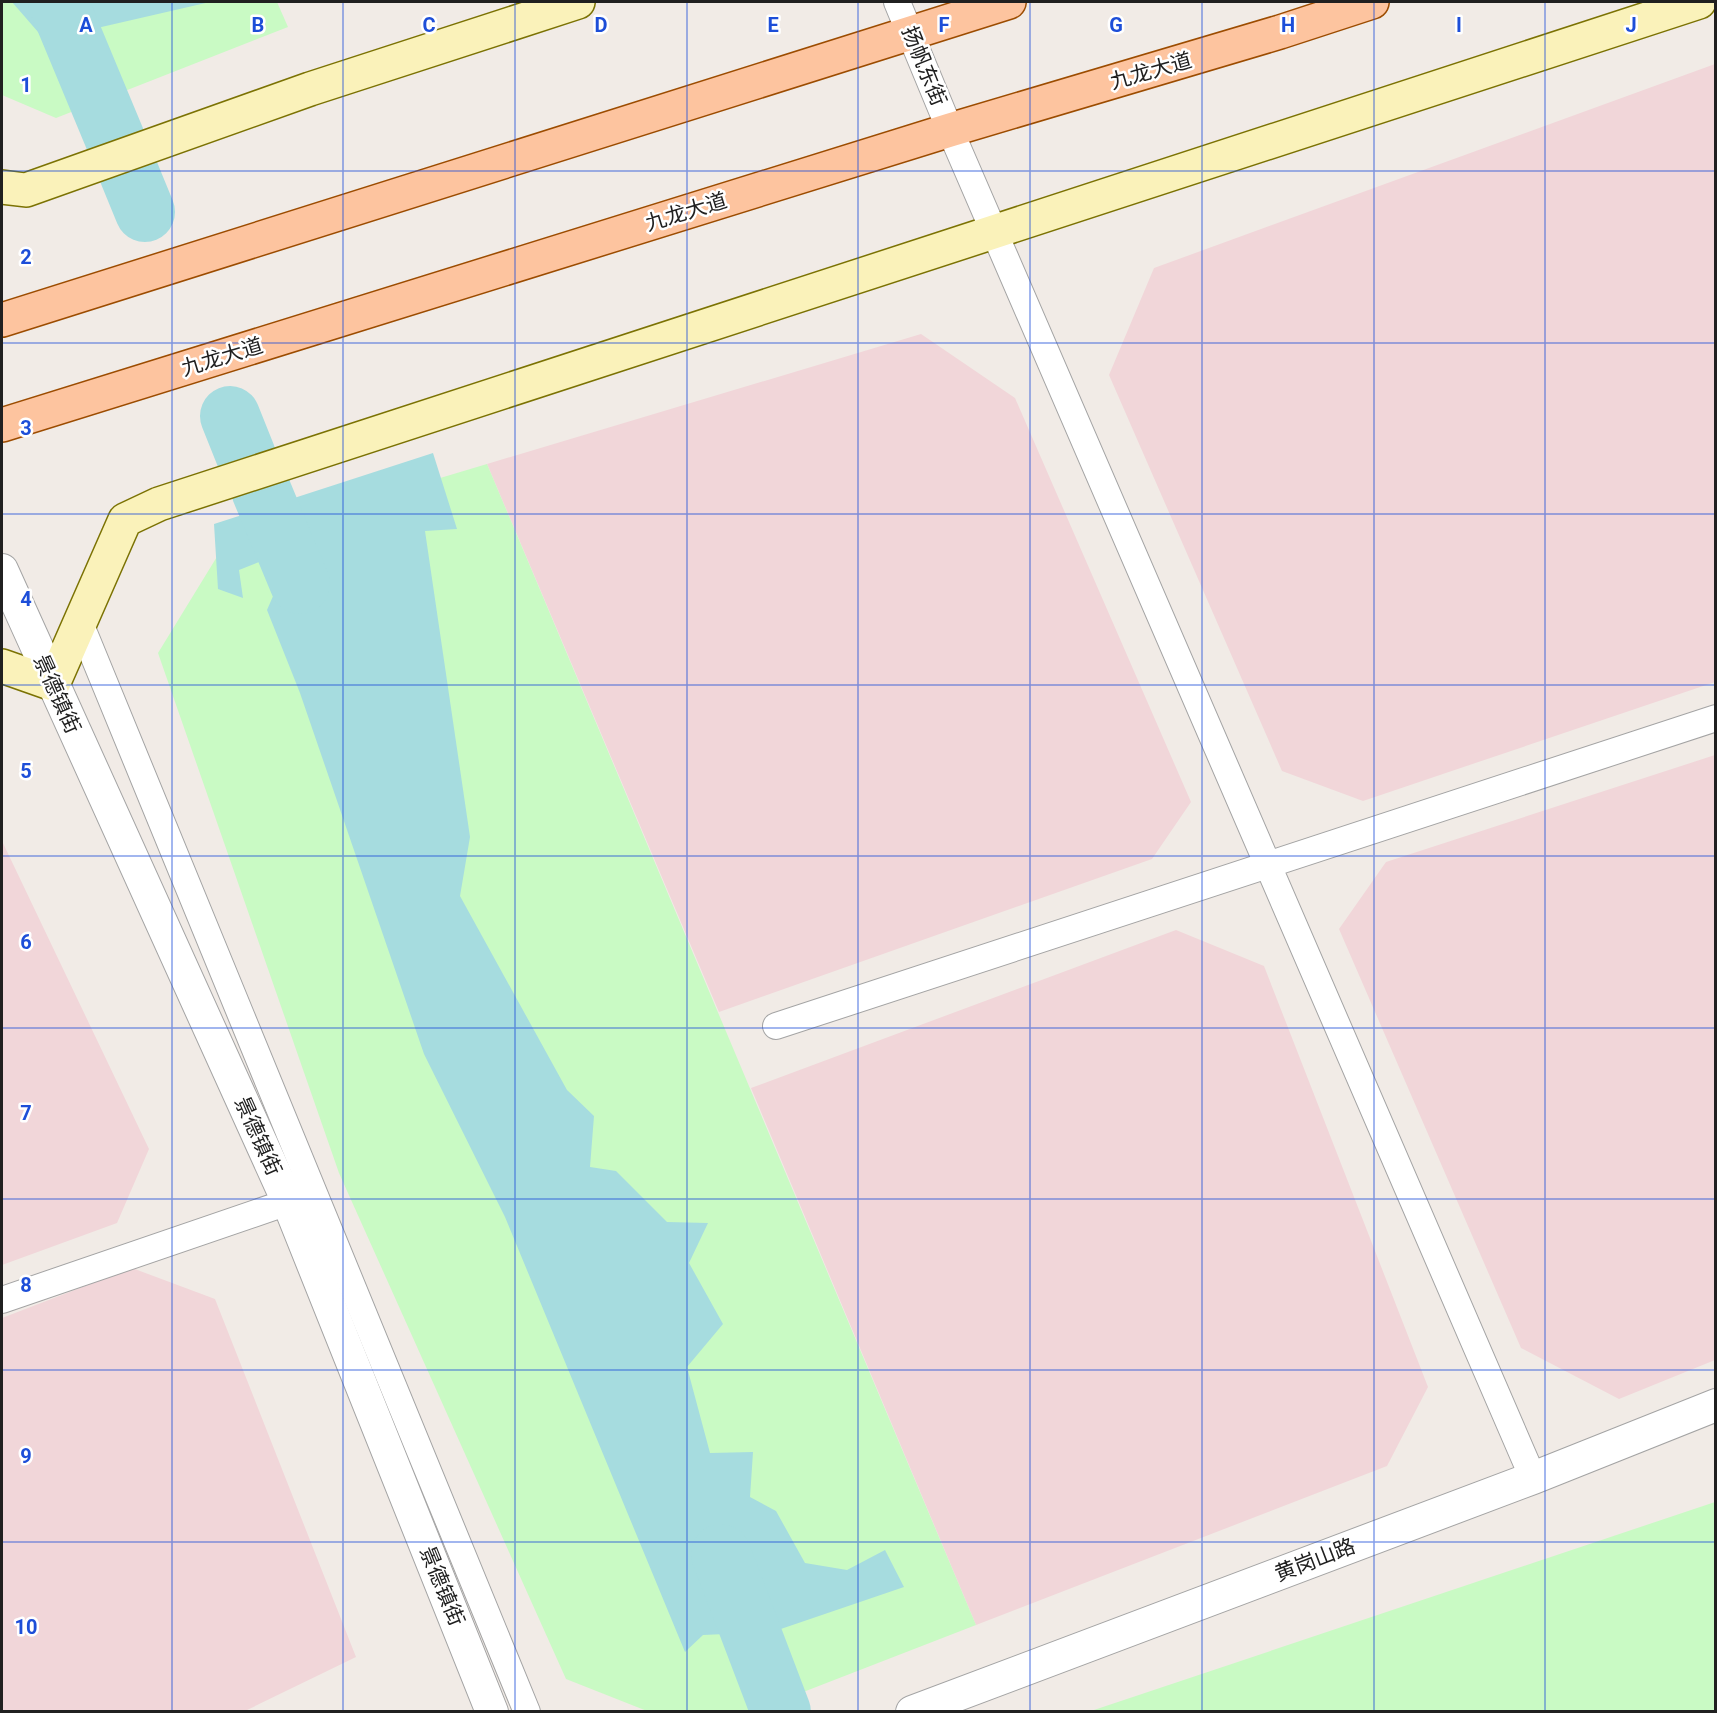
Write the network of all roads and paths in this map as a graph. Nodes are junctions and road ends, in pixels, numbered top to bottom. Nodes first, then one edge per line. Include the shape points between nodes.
1 (578, 2) edge
2 (897, 2) edge
3 (1009, 2) edge
4 (1372, 2) edge
5 (1699, 2) edge
6 (911, 34) junction
7 (950, 130) junction
8 (2, 187) edge
9 (994, 231) junction
10 (2, 320) edge
11 (2, 425) edge
12 (2, 570) edge
13 (80, 623) junction
14 (2, 666) edge
15 (53, 684) junction
16 (1716, 718) edge
17 (1268, 865) junction
18 (776, 1026) dead end
19 (288, 1202) junction
20 (2, 1300) edge
21 (1716, 1405) edge
22 (1533, 1478) junction
23 (913, 1711) edge
24 (492, 1712) edge
25 (526, 1712) edge

1 - 8 main road via 310,89 26,190
2 - 6 street, 扬帆东街
3 - 6 main road
4 - 7 main road, 九龙大道
5 - 9 main road
6 - 7 street, 扬帆东街
6 - 10 main road
7 - 9 street, 扬帆东街
7 - 11 main road, 九龙大道
9 - 13 main road via 159,504 125,520
9 - 17 street, 扬帆东街
12 - 15 street, 景德镇街
13 - 15 main road
13 - 25 street
14 - 15 main road
15 - 19 street, 景德镇街
16 - 17 street
17 - 18 street
17 - 22 street, 扬帆东街
19 - 20 street
19 - 24 street, 景德镇街
21 - 22 street, 黄岗山路
22 - 23 street, 黄岗山路

